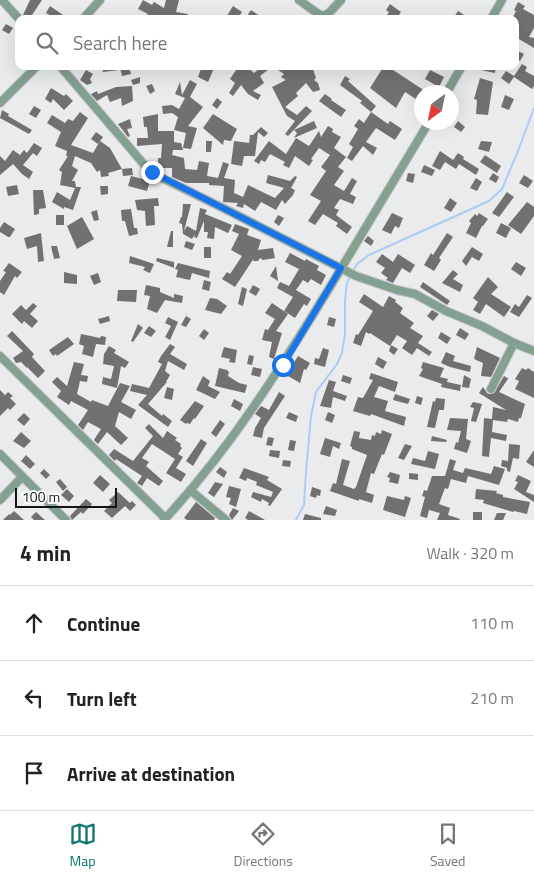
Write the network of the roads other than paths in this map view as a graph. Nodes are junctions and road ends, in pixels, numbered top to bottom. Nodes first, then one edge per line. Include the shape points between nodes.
1 (2, 0) edge
2 (100, 0) edge
3 (299, 0) edge
4 (341, 0) edge
5 (502, 0) edge
6 (15, 15) edge
7 (87, 15) edge
8 (321, 15) edge
9 (325, 15) edge
10 (493, 15) edge
11 (33, 70) edge
12 (63, 70) edge
13 (460, 70) edge
14 (450, 85) edge
15 (0, 103) edge
16 (423, 130) edge
17 (343, 269) junction
18 (514, 343) junction
19 (534, 351) edge
20 (0, 356) edge
21 (491, 389) dead end
22 (0, 454) edge
23 (22, 477) junction
24 (190, 490) junction
25 (0, 500) edge
26 (165, 519) edge
27 (66, 520) edge
28 (226, 520) edge

1 - 6 street
2 - 7 street
3 - 8 street
4 - 9 street
5 - 10 street
11 - 15 street
12 - 17 street via 152,172
13 - 14 street
16 - 17 street
17 - 18 street via 390,288 415,294
17 - 24 street via 251,413
18 - 19 street
18 - 21 street
20 - 26 street
22 - 23 street
23 - 25 street
23 - 27 street
24 - 26 street
24 - 28 street

